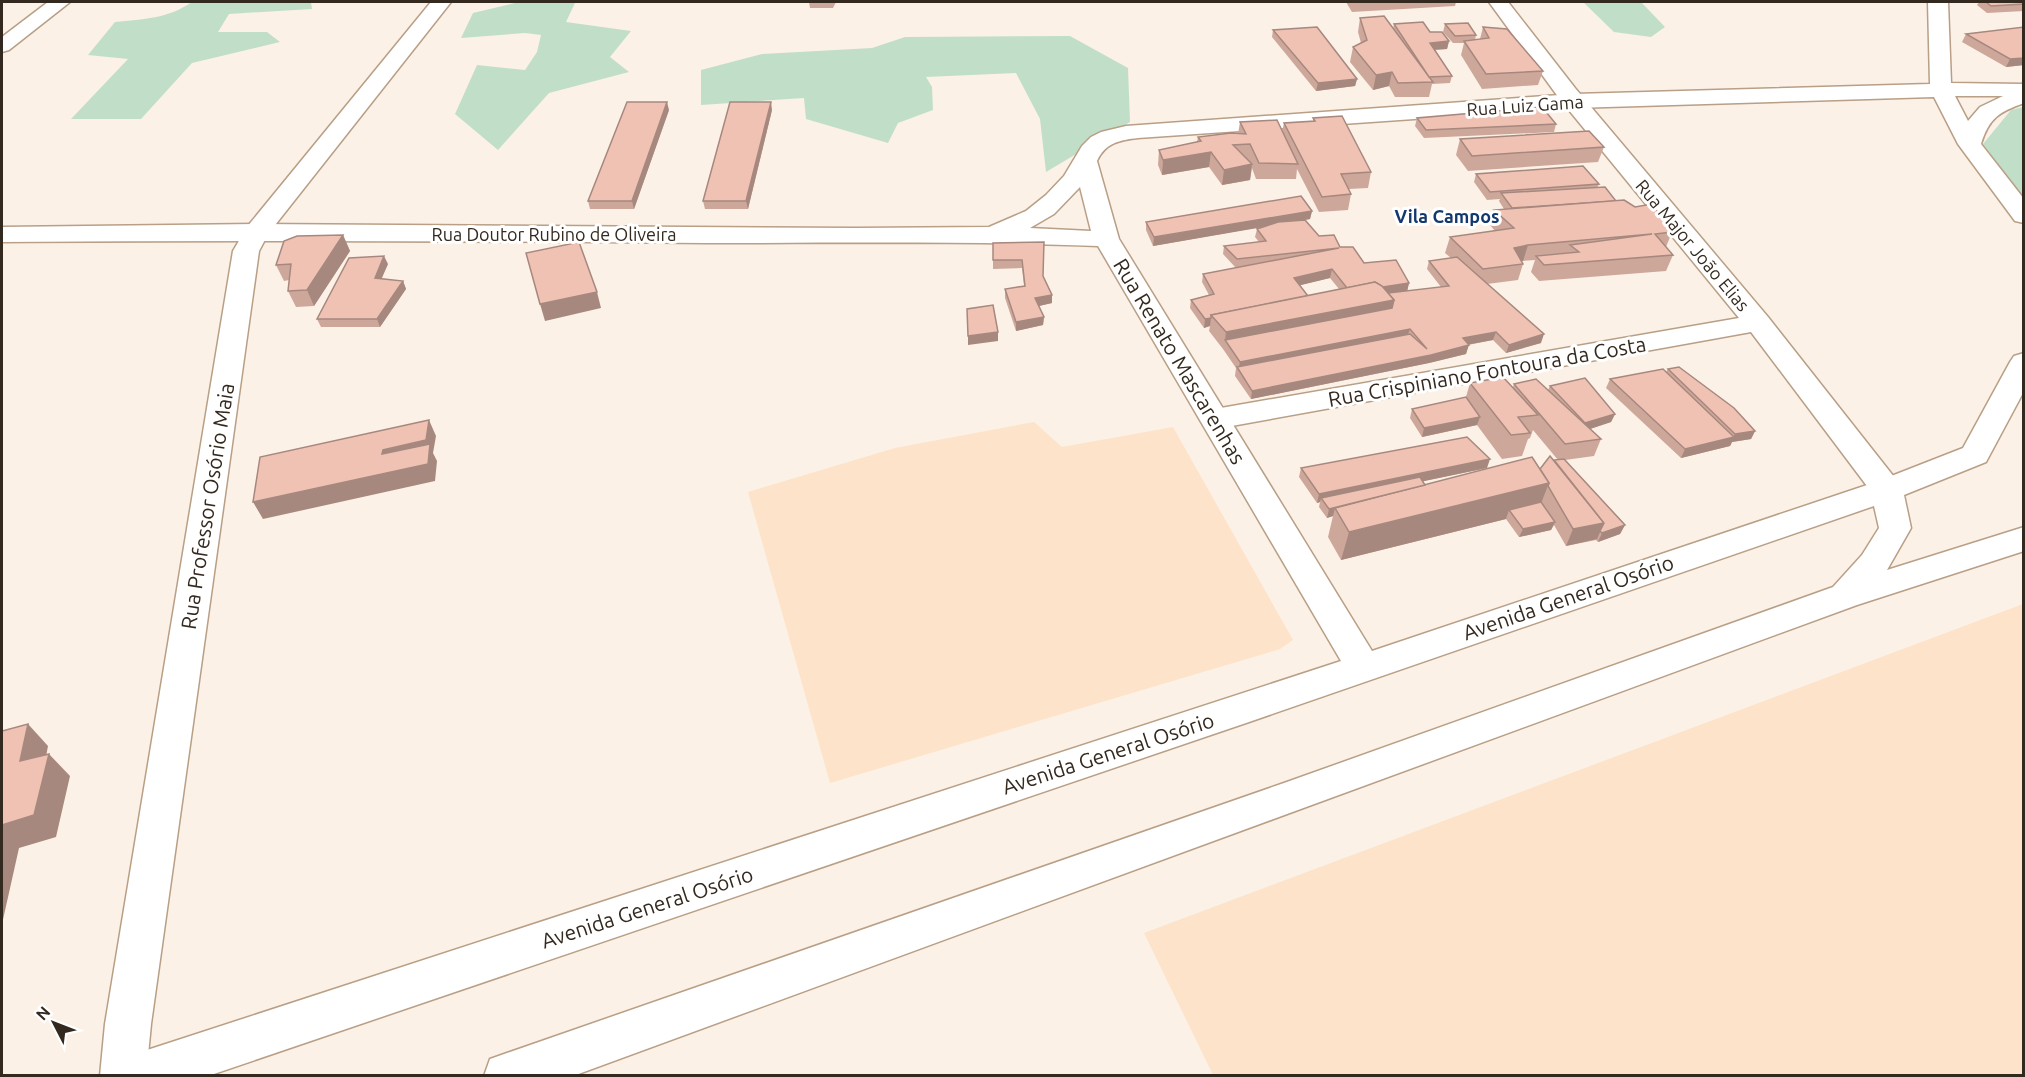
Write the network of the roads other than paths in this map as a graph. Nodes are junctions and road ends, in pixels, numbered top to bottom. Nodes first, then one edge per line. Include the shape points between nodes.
1 (60, 2) edge
2 (441, 2) edge
3 (1498, 2) edge
4 (1938, 2) edge
5 (2, 46) edge
6 (1941, 90) junction
7 (2024, 90) edge
8 (2024, 96) edge
9 (1574, 101) junction
10 (1969, 144) junction
11 (1085, 161) junction
12 (2024, 216) edge
13 (256, 232) junction
14 (2, 234) edge
15 (981, 234) junction
16 (1106, 239) junction
17 (1758, 323) junction
18 (2024, 362) edge
19 (1215, 419) junction
20 (1887, 490) junction
21 (2024, 539) edge
22 (1845, 596) junction
23 (1362, 667) junction
24 (123, 1076) edge
25 (138, 1076) edge
26 (507, 1076) edge

1 - 5 street
2 - 13 street, Rua Professor Osório Maia
3 - 9 street, Rua Major João Elias
4 - 6 street
6 - 7 street, Rua Luiz Gama
6 - 9 street, Rua Luiz Gama
6 - 10 street
8 - 10 street via 1984,113
9 - 11 street, Rua Luiz Gama via 1138,130 1110,135 1092,147
9 - 17 street, Rua Major João Elias
10 - 12 street
11 - 15 street via 1054,203 1034,218 1012,228
11 - 16 street, Rua Renato Mascarenhas
13 - 14 street, Rua Doutor Rubino de Oliveira
13 - 15 street, Rua Doutor Rubino de Oliveira
13 - 24 street, Rua Professor Osório Maia via 246,251
15 - 16 street, Rua Doutor Rubino de Oliveira
16 - 19 street, Rua Renato Mascarenhas
17 - 19 street, Rua Crispiniano Fontoura da Costa
17 - 20 street, Rua Major João Elias
18 - 20 street, Avenida General Osório via 1975,455
19 - 23 street, Rua Renato Mascarenhas
20 - 22 street via 1895,528 1874,564
20 - 23 street, Avenida General Osório
21 - 22 street
22 - 26 street
23 - 25 street, Avenida General Osório

